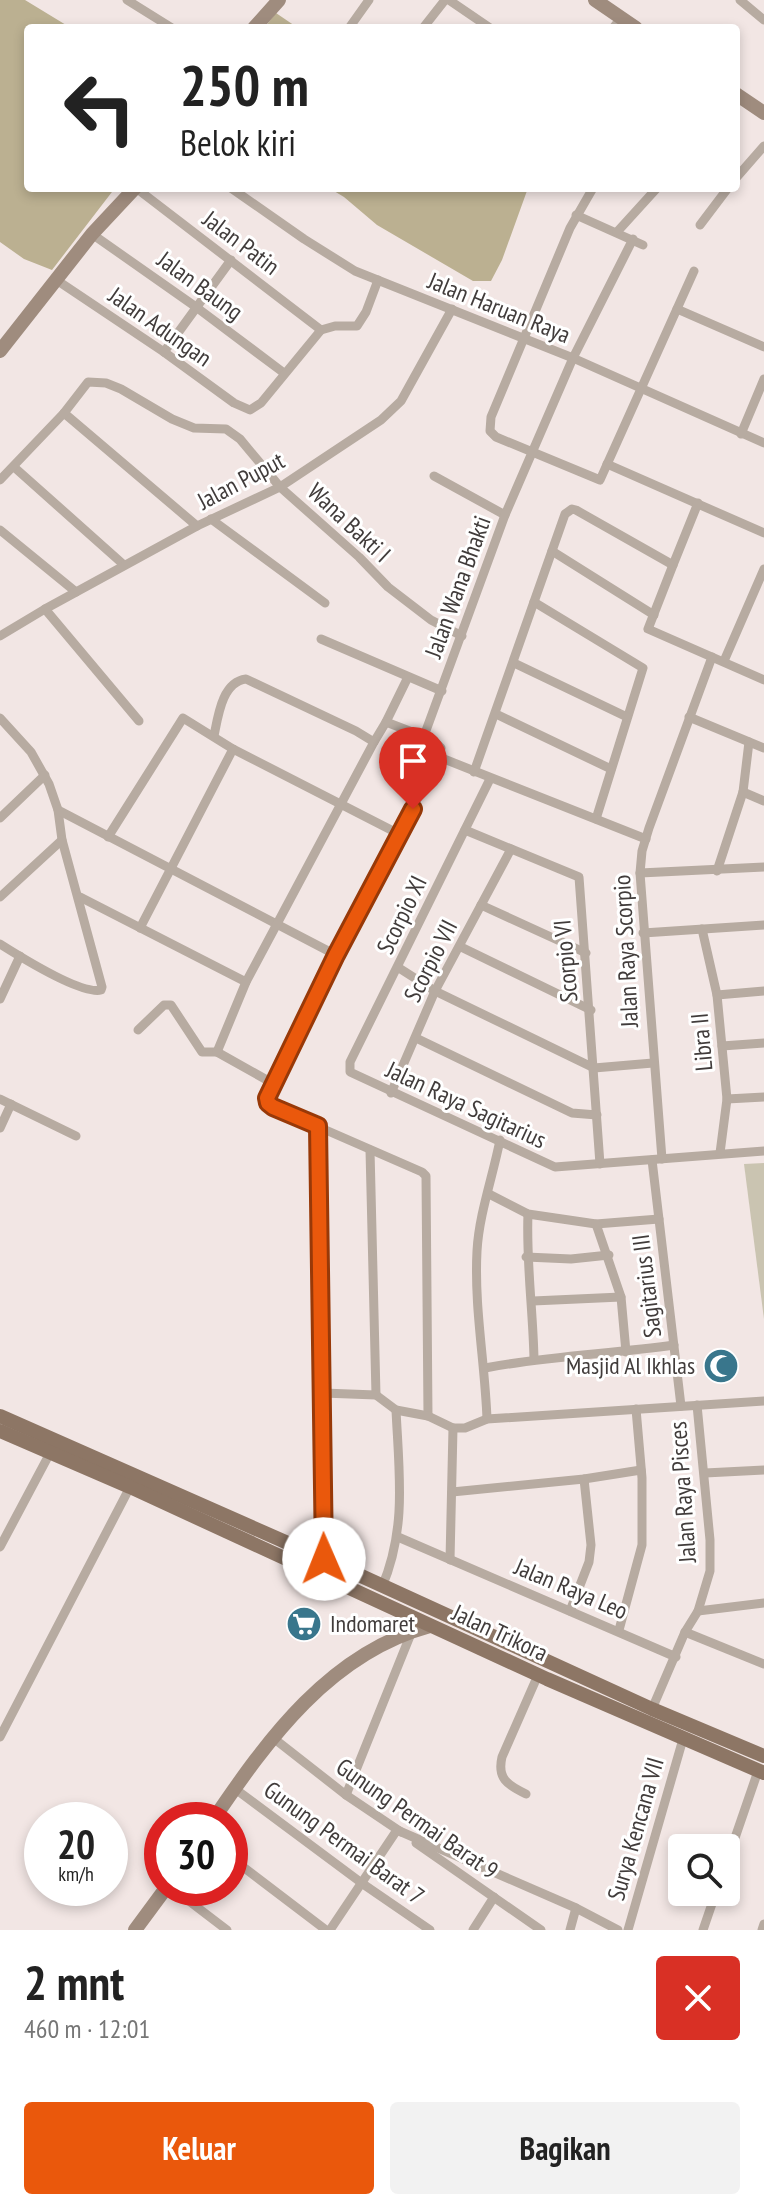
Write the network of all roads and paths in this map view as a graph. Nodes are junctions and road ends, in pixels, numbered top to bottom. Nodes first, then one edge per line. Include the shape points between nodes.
1 (127, 0) edge
2 (279, 0) edge
3 (369, 0) edge
4 (595, 0) edge
5 (740, 0) edge
6 (451, 1) edge
7 (764, 20) edge
8 (617, 23) edge
9 (166, 24) edge
10 (258, 24) edge
11 (352, 24) edge
12 (427, 24) edge
13 (484, 24) edge
14 (740, 100) edge
15 (764, 113) edge
16 (764, 146) edge
17 (740, 173) edge
18 (131, 192) edge
19 (140, 192) edge
20 (237, 192) edge
21 (590, 192) edge
22 (653, 192) edge
23 (725, 192) edge
24 (576, 215) junction
25 (700, 225) dead end
26 (617, 232) junction
27 (92, 234) junction
28 (633, 239) junction
29 (643, 245) dead end
30 (231, 260) junction
31 (694, 271) dead end
32 (55, 279) junction
33 (378, 280) junction
34 (196, 307) junction
35 (452, 309) junction
36 (677, 309) junction
37 (321, 330) junction
38 (524, 338) junction
39 (764, 347) edge
40 (0, 351) edge
41 (164, 352) junction
42 (573, 358) junction
43 (284, 373) junction
44 (764, 379) edge
45 (641, 388) junction
46 (64, 413) junction
47 (741, 434) junction
48 (764, 443) edge
49 (534, 452) junction
50 (607, 464) junction
51 (14, 467) junction
52 (434, 476) dead end
53 (0, 480) edge
54 (280, 487) junction
55 (698, 503) junction
56 (505, 515) junction
57 (211, 519) junction
58 (197, 526) junction
59 (0, 530) edge
60 (764, 533) edge
61 (552, 551) junction
62 (124, 565) junction
63 (673, 565) junction
64 (764, 569) edge
65 (76, 592) junction
66 (534, 602) junction
67 (325, 603) dead end
68 (45, 609) junction
69 (654, 615) junction
70 (0, 636) edge
71 (462, 636) junction
72 (321, 639) dead end
73 (712, 657) junction
74 (724, 661) junction
75 (514, 663) junction
76 (408, 677) junction
77 (760, 678) edge
78 (442, 691) junction
79 (496, 714) junction
80 (627, 717) junction
81 (689, 717) junction
82 (0, 718) edge
83 (139, 721) dead end
84 (386, 722) junction
85 (214, 736) junction
86 (424, 736) junction
87 (374, 742) junction
88 (749, 742) junction
89 (764, 748) edge
90 (233, 749) junction
91 (439, 757) junction
92 (611, 769) junction
93 (474, 772) junction
94 (45, 775) junction
95 (490, 779) junction
96 (743, 792) junction
97 (0, 798) edge
98 (764, 801) edge
99 (341, 804) junction
100 (9, 810) junction
101 (58, 810) junction
102 (0, 818) edge
103 (596, 819) junction
104 (465, 830) junction
105 (399, 834) junction
106 (108, 837) junction
107 (646, 839) junction
108 (62, 840) junction
109 (511, 849) junction
110 (764, 867) edge
111 (169, 868) junction
112 (717, 871) junction
113 (640, 873) junction
114 (0, 897) edge
115 (80, 897) junction
116 (481, 905) junction
117 (277, 924) junction
118 (764, 925) edge
119 (140, 928) junction
120 (702, 929) junction
121 (643, 933) junction
122 (0, 944) edge
123 (461, 947) junction
124 (586, 953) junction
125 (336, 955) junction
126 (20, 956) junction
127 (399, 968) junction
128 (246, 982) junction
129 (435, 991) junction
130 (764, 991) edge
131 (717, 995) junction
132 (0, 999) edge
133 (591, 1010) junction
134 (138, 1030) dead end
135 (416, 1038) junction
136 (764, 1043) edge
137 (722, 1046) junction
138 (217, 1052) junction
139 (653, 1063) junction
140 (349, 1068) joint
141 (594, 1068) junction
142 (274, 1084) junction
143 (391, 1093) junction
144 (764, 1097) edge
145 (0, 1099) edge
146 (727, 1099) junction
147 (11, 1104) junction
148 (597, 1115) junction
149 (318, 1126) junction
150 (0, 1128) edge
151 (76, 1136) dead end
152 (500, 1140) junction
153 (370, 1150) junction
154 (764, 1151) edge
155 (720, 1153) junction
156 (657, 1160) junction
157 (600, 1164) junction
158 (489, 1194) junction
159 (528, 1214) junction
160 (659, 1219) junction
161 (596, 1224) junction
162 (609, 1255) junction
163 (526, 1257) junction
164 (621, 1297) junction
165 (533, 1301) junction
166 (674, 1345) junction
167 (626, 1352) junction
168 (534, 1359) junction
169 (485, 1368) junction
170 (323, 1393) junction
171 (376, 1395) junction
172 (764, 1401) edge
173 (697, 1405) junction
174 (681, 1406) junction
175 (636, 1409) junction
176 (396, 1410) junction
177 (0, 1416) edge
178 (428, 1416) junction
179 (487, 1419) junction
180 (453, 1428) junction
181 (0, 1431) edge
182 (50, 1453) junction
183 (641, 1470) junction
184 (764, 1470) edge
185 (705, 1473) junction
186 (584, 1479) junction
187 (130, 1487) junction
188 (452, 1492) junction
189 (398, 1537) junction
190 (0, 1547) edge
191 (314, 1560) junction
192 (450, 1560) junction
193 (382, 1587) junction
194 (764, 1603) edge
195 (570, 1611) junction
196 (698, 1611) junction
197 (430, 1626) junction
198 (619, 1630) junction
199 (412, 1631) junction
200 (685, 1632) junction
201 (676, 1657) junction
202 (555, 1664) junction
203 (764, 1664) edge
204 (543, 1677) junction
205 (652, 1709) junction
206 (0, 1737) edge
207 (272, 1737) junction
208 (683, 1739) junction
209 (764, 1756) edge
210 (761, 1772) edge
211 (234, 1788) junction
212 (526, 1794) dead end
213 (346, 1795) junction
214 (225, 1802) edge
215 (397, 1830) junction
216 (737, 1834) edge
217 (248, 1870) edge
218 (363, 1884) junction
219 (494, 1897) junction
220 (154, 1906) edge
221 (194, 1906) edge
222 (711, 1906) edge
223 (576, 1908) junction
224 (764, 1924) edge
225 (135, 1930) edge
226 (227, 1930) edge
227 (328, 1930) edge
228 (430, 1930) edge
229 (473, 1930) edge
230 (541, 1930) edge
231 (570, 1930) edge
232 (618, 1930) edge
233 (628, 1930) edge
234 (703, 1930) edge
235 (762, 1930) edge

1 - 9 street
2 - 10 street
3 - 11 street
4 - 8 street
5 - 7 street
6 - 12 street
6 - 13 street
14 - 15 street
16 - 17 street
18 - 27 street
19 - 30 street, Jalan Patin
20 - 33 street, Jalan Haruan Raya via 355,271
21 - 24 street
22 - 26 street
23 - 25 street
24 - 26 street
24 - 38 street
26 - 28 street
27 - 32 street
27 - 34 street, Jalan Baung
28 - 29 street
28 - 42 street, Jalan Wana Bhakti
30 - 34 street
30 - 37 street, Jalan Patin
31 - 36 street
32 - 40 street
32 - 41 street, Jalan Adungan
33 - 35 street, Jalan Haruan Raya
33 - 37 street via 357,326
34 - 41 street
34 - 43 street, Jalan Baung
35 - 38 street, Jalan Haruan Raya
35 - 54 street, Jalan Puput via 401,401
36 - 39 street
36 - 45 street
37 - 43 street
38 - 42 street, Jalan Haruan Raya
38 - 49 street via 489,425 496,437
41 - 43 street, Jalan Adungan via 250,410
42 - 45 street, Jalan Haruan Raya
42 - 49 street, Jalan Wana Bhakti
44 - 47 street
45 - 47 street, Jalan Haruan Raya
45 - 50 street
46 - 51 street
46 - 54 street, Wana Bakti I via 88,382 106,383 194,428 226,429
46 - 58 street
47 - 48 street, Jalan Haruan Raya
49 - 50 street via 600,480
49 - 56 street, Jalan Wana Bhakti
50 - 55 street
51 - 53 street
51 - 62 street
52 - 56 street
54 - 57 street, Jalan Puput
54 - 71 street, Wana Bakti I via 412,607
55 - 60 street
55 - 63 street
56 - 71 street, Jalan Wana Bhakti
57 - 58 street, Jalan Puput
57 - 67 street
58 - 62 street, Jalan Puput
59 - 65 street
61 - 63 street via 565,514 572,509
61 - 66 street
61 - 69 street
62 - 65 street, Jalan Puput
63 - 69 street
64 - 74 street
65 - 68 street, Jalan Puput
66 - 75 street
66 - 80 street via 643,668
68 - 70 street, Jalan Puput
68 - 83 street
69 - 73 street via 648,629
71 - 78 street, Jalan Wana Bhakti
72 - 76 street
73 - 74 street
73 - 81 street, Jalan Raya Scorpio
74 - 77 street
75 - 79 street
75 - 80 street
76 - 78 street
76 - 84 street
78 - 86 street, Jalan Wana Bhakti
79 - 92 street
79 - 93 street
80 - 92 street
81 - 88 street
81 - 107 street, Jalan Raya Scorpio
82 - 94 street
84 - 86 street
84 - 87 street
85 - 87 street via 226,693 246,679
85 - 90 street
85 - 106 street via 183,718
86 - 91 street via 441,748
87 - 99 street
88 - 89 street
88 - 96 street
90 - 99 street
90 - 111 street
91 - 93 street
91 - 105 street
92 - 103 street
93 - 95 street
94 - 100 street
94 - 101 street
95 - 103 street
95 - 104 street, Scorpio XI
96 - 98 street
96 - 112 street
97 - 100 street
99 - 105 street
99 - 117 street
100 - 102 street
101 - 106 street
101 - 108 street
103 - 107 street
104 - 109 street, Scorpio VI
104 - 127 street, Scorpio XI
105 - 125 street
106 - 111 street
107 - 113 street, Jalan Raya Scorpio
108 - 114 street
108 - 115 street
109 - 116 street, Scorpio VII
109 - 124 street, Scorpio VI via 579,877
110 - 112 street
111 - 117 street
111 - 119 street
112 - 113 street
113 - 121 street, Jalan Raya Scorpio
115 - 119 street
115 - 126 street via 101,990 84,988
116 - 123 street, Scorpio VII
116 - 124 street
117 - 125 street
117 - 128 street
118 - 120 street
119 - 128 street
120 - 121 street
120 - 131 street, Libra II
121 - 139 street, Jalan Raya Scorpio
122 - 126 street
123 - 129 street, Scorpio VII
123 - 133 street
124 - 133 street, Scorpio VI
125 - 142 street
126 - 132 street
127 - 129 street
127 - 140 street, Scorpio XI
128 - 138 street
129 - 135 street, Scorpio VII
129 - 141 street
130 - 131 street
131 - 137 street, Libra II
133 - 141 street, Scorpio VI
134 - 138 street via 164,1005 171,1005 202,1052
135 - 143 street, Scorpio VII
135 - 148 street via 572,1113
136 - 137 street
137 - 146 street, Libra II
138 - 142 street
139 - 141 street
139 - 156 street, Jalan Raya Scorpio
140 - 143 street, Jalan Raya Sagitarius
141 - 148 street, Scorpio VI
142 - 149 street via 268,1103
143 - 152 street, Jalan Raya Sagitarius
144 - 146 street
145 - 147 street
146 - 155 street, Libra II
147 - 150 street
147 - 151 street
148 - 157 street, Scorpio VI
149 - 153 street
149 - 170 street
152 - 157 street, Jalan Raya Sagitarius via 555,1167
152 - 158 street
153 - 171 street
153 - 178 street via 426,1176
154 - 155 street, Jalan Raya Sagitarius
155 - 156 street, Jalan Raya Sagitarius
156 - 157 street, Jalan Raya Sagitarius
156 - 160 street, Sagitarius III
158 - 159 street
158 - 169 street via 478,1246 476,1292
159 - 161 street
159 - 163 street
160 - 161 street
160 - 166 street, Sagitarius III
161 - 162 street
162 - 163 street
162 - 164 street
163 - 165 street
164 - 165 street
164 - 167 street
165 - 168 street
166 - 167 street
166 - 174 street, Sagitarius III
167 - 168 street
168 - 169 street
169 - 179 street
170 - 171 street
170 - 191 street
171 - 176 street
172 - 173 street
173 - 174 street
173 - 185 street, Jalan Raya Pisces
174 - 175 street
175 - 179 street
175 - 183 street
176 - 178 street
176 - 189 street
177 - 191 main road, Jalan Trikora
178 - 180 street
179 - 180 street
180 - 188 street
181 - 182 main road, Jalan Trikora
182 - 187 main road, Jalan Trikora
182 - 190 street
183 - 186 street
183 - 198 street via 642,1545
184 - 185 street
185 - 196 street, Jalan Raya Pisces via 710,1571
186 - 188 street
186 - 195 street via 591,1545
187 - 191 main road, Jalan Trikora
187 - 206 street
188 - 192 street
189 - 192 street, Jalan Raya Leo
189 - 193 street
191 - 193 main road, Jalan Trikora
191 - 197 main road, Jalan Trikora
192 - 195 street, Jalan Raya Leo
193 - 202 main road, Jalan Trikora
194 - 196 street
195 - 198 street, Jalan Raya Leo
196 - 200 street, Jalan Raya Pisces
197 - 199 street
197 - 204 main road, Jalan Trikora
198 - 201 street, Jalan Raya Leo
199 - 207 street via 348,1664
199 - 213 street
200 - 201 street, Jalan Raya Pisces
200 - 203 street
201 - 205 street, Jalan Raya Pisces
202 - 204 main road
202 - 205 main road, Jalan Trikora
204 - 208 main road, Jalan Trikora
204 - 212 street via 499,1767 507,1785
205 - 209 main road, Jalan Trikora
207 - 211 street
207 - 213 street, Gunung Permai Barat 9
208 - 210 main road, Jalan Trikora
208 - 233 street, Surya Kencana VII
210 - 216 street
211 - 214 street
211 - 218 street, Gunung Permai Barat 7
213 - 215 street, Gunung Permai Barat 9
215 - 218 street
215 - 219 street, Gunung Permai Barat 9
215 - 223 street
217 - 227 street
218 - 227 street
218 - 228 street, Gunung Permai Barat 7
219 - 229 street
219 - 230 street, Gunung Permai Barat 9
220 - 225 street
221 - 226 street
222 - 234 street
223 - 231 street
223 - 232 street
224 - 235 street

